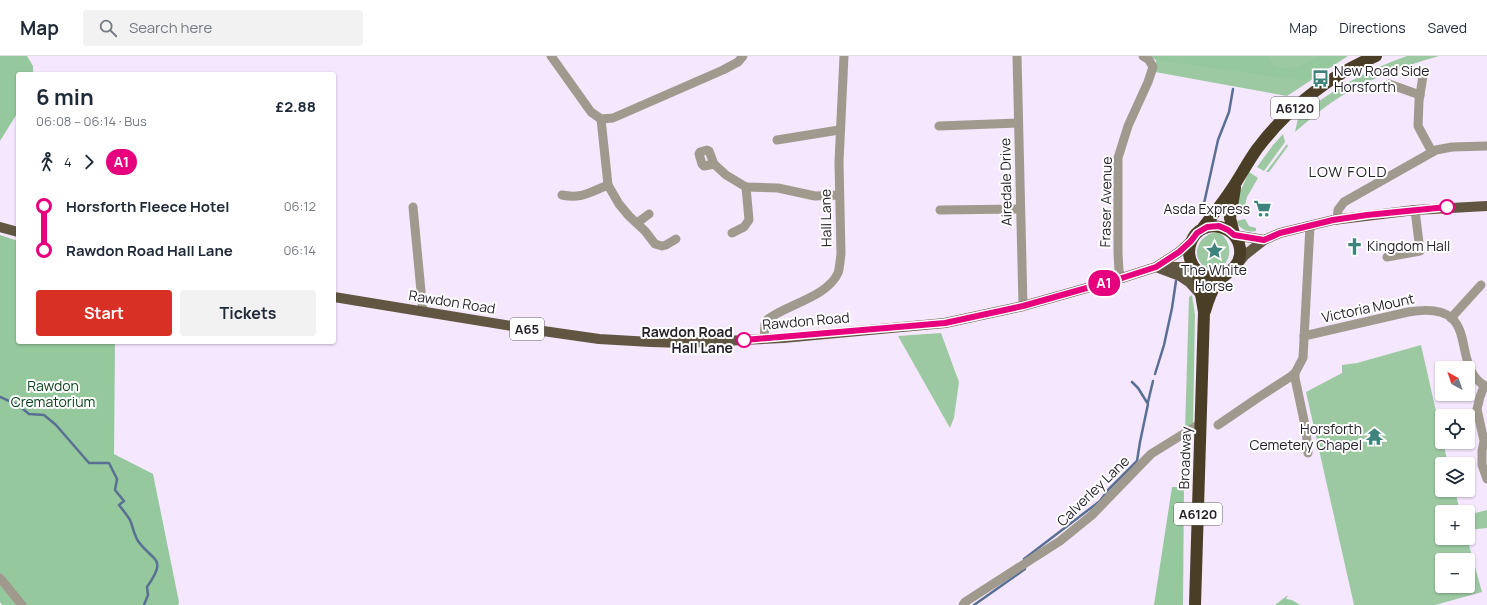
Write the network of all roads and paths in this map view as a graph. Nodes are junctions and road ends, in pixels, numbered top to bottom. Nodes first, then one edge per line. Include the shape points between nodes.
1 (551, 56) edge
2 (743, 56) edge
3 (844, 56) edge
4 (1017, 56) edge
5 (1143, 56) edge
6 (1376, 56) edge
7 (1423, 76) dead end
8 (1389, 84) dead end
9 (1420, 95) junction
10 (601, 120) junction
11 (1018, 123) junction
12 (939, 126) dead end
13 (839, 130) junction
14 (777, 140) dead end
15 (1487, 146) edge
16 (1432, 152) junction
17 (714, 164) dead end
18 (1236, 183) junction
19 (608, 185) junction
20 (746, 187) junction
21 (839, 194) junction
22 (562, 195) dead end
23 (413, 206) dead end
24 (1487, 206) edge
25 (1020, 209) junction
26 (940, 210) dead end
27 (1416, 210) junction
28 (649, 214) dead end
29 (1337, 220) junction
30 (637, 223) junction
31 (1310, 226) junction
32 (0, 227) edge
33 (1202, 230) junction
34 (16, 231) edge
35 (732, 233) dead end
36 (1234, 235) junction
37 (676, 239) dead end
38 (1264, 240) junction
39 (1191, 241) junction
40 (1387, 257) dead end
41 (1237, 265) junction
42 (1156, 267) junction
43 (1195, 269) junction
44 (1225, 275) junction
45 (1122, 278) junction
46 (1481, 285) dead end
47 (1201, 295) junction
48 (336, 297) edge
49 (1023, 306) junction
50 (423, 312) junction
51 (1204, 312) junction
52 (1451, 318) junction
53 (1304, 336) junction
54 (764, 339) junction
55 (1295, 373) junction
56 (1486, 387) edge
57 (1201, 423) junction
58 (1218, 425) dead end
59 (1308, 453) dead end
60 (1487, 479) edge
61 (0, 578) edge
62 (22, 605) edge
63 (963, 605) edge
64 (1195, 605) edge

1 - 10 street via 591,112
2 - 10 street via 738,62 723,70 613,118
3 - 13 street, Hall Lane
4 - 11 street, Airedale Drive
5 - 45 street, Fraser Avenue via 1153,67 1128,126 1118,158 1118,253
6 - 18 highway, A6120 via 1352,68 1307,98 1271,132
7 - 9 street
8 - 9 street
9 - 16 street via 1418,126
10 - 19 street
11 - 12 street
11 - 25 street, Airedale Drive
13 - 14 street
13 - 21 street, Hall Lane
15 - 16 street via 1452,147
16 - 29 street via 1344,202 1338,210
17 - 20 street
18 - 33 highway, A6120
18 - 36 highway, A6120 via 1230,218
19 - 22 street via 581,196
19 - 30 street via 619,204
20 - 21 street via 778,188 815,196
20 - 35 street via 749,220 744,227
21 - 54 street, Hall Lane via 841,254 837,275 824,288 768,319
23 - 50 street
24 - 27 main road
25 - 26 street
25 - 49 street, Airedale Drive
27 - 29 main road
27 - 40 street via 1420,251
28 - 30 street
29 - 31 main road
30 - 37 street via 658,246
31 - 38 main road via 1280,233
31 - 53 street
32 - 34 main road
33 - 36 highway via 1219,226
33 - 39 highway
36 - 38 main road
36 - 41 highway via 1240,249
38 - 41 main road
39 - 42 main road, Rawdon Road / A65
39 - 43 highway via 1189,252
41 - 44 highway
42 - 43 main road, Rawdon Road / A65
42 - 45 main road, Rawdon Road / A65
42 - 47 main road via 1180,276
43 - 44 highway via 1208,277
43 - 47 highway, A6120
44 - 51 highway, A6120 via 1211,292
45 - 49 main road, Rawdon Road / A65
46 - 52 street
47 - 51 highway, A6120
48 - 50 main road, Rawdon Road / A65
49 - 54 main road, Rawdon Road / A65 via 945,323
50 - 54 main road, Rawdon Road / A65 via 621,341 684,343
51 - 57 highway, Broadway / A6120
52 - 53 street, Victoria Mount via 1438,312 1418,310
52 - 56 street via 1460,330 1470,370
53 - 55 street via 1303,358
55 - 58 street
55 - 59 street
56 - 60 street via 1477,409 1484,441 1482,465
57 - 63 street, Calverley Lane via 1151,454 1092,515 1060,541
57 - 64 highway, Broadway / A6120
61 - 62 street

